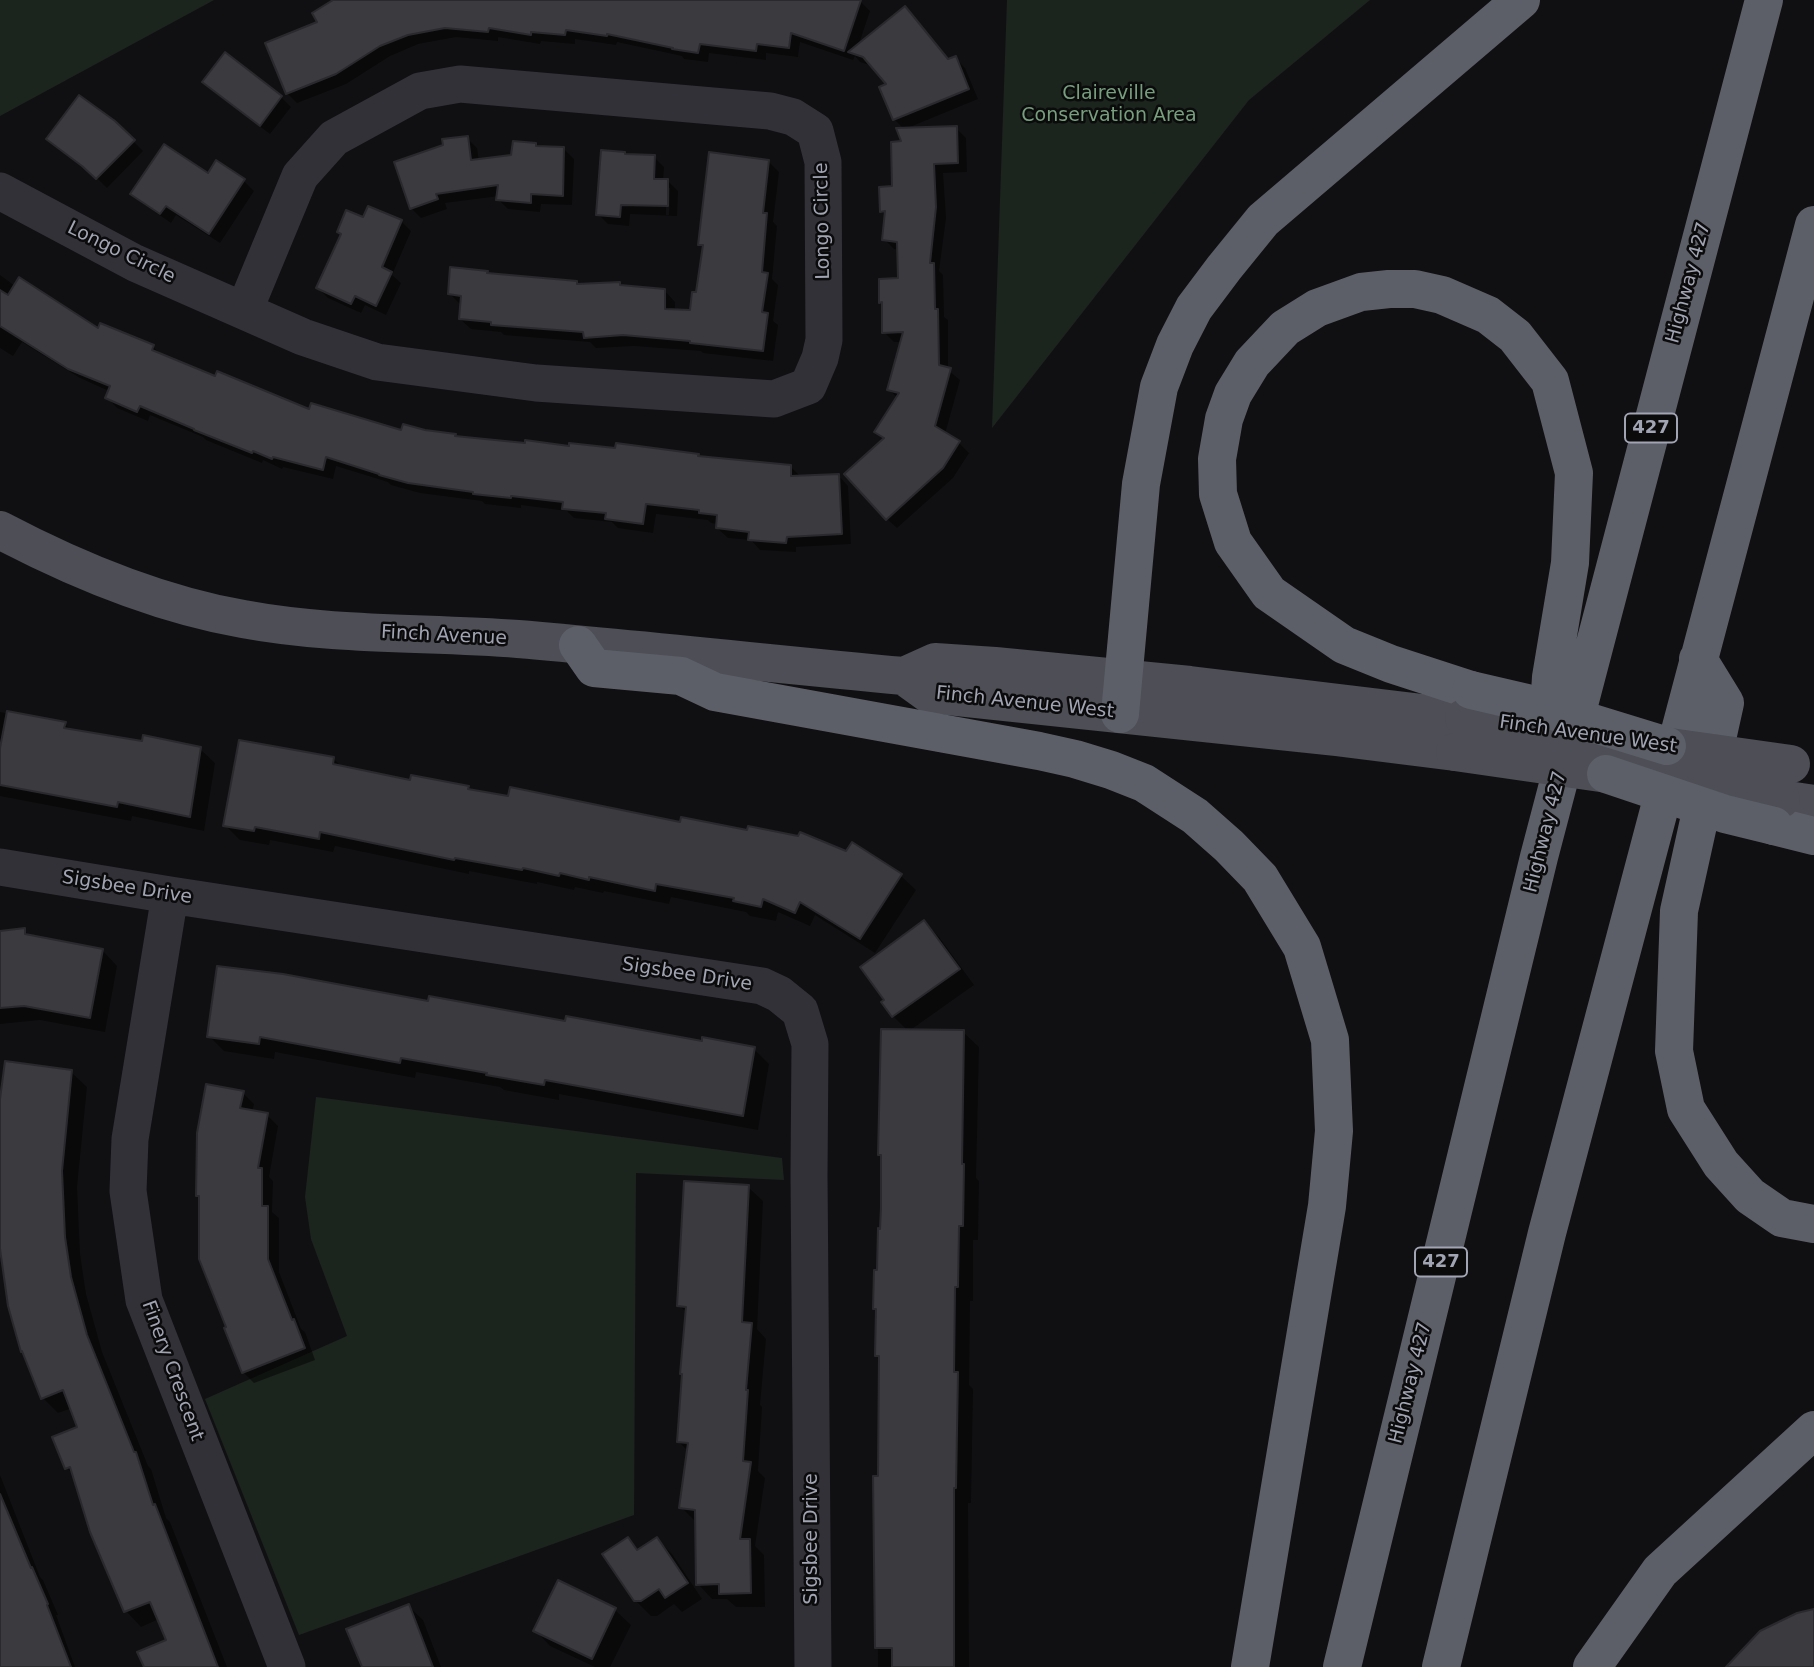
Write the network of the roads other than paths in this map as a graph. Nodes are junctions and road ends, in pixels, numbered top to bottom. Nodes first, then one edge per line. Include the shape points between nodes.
1 (1521, 0) edge
2 (1764, 0) edge
3 (0, 191) edge
4 (1814, 225) edge
5 (244, 311) junction
6 (0, 530) edge
7 (578, 645) junction
8 (1698, 659) junction
9 (904, 676) joint
10 (1122, 696) junction
11 (1464, 720) junction
12 (1667, 746) joint
13 (1606, 774) joint
14 (1795, 792) edge
15 (1814, 836) edge
16 (1539, 857) junction
17 (0, 867) edge
18 (170, 895) junction
19 (1814, 1224) edge
20 (1814, 1430) edge
21 (287, 1667) edge
22 (813, 1667) edge
23 (1250, 1667) edge
24 (1342, 1667) edge
25 (1441, 1667) edge
26 (1591, 1667) edge

1 - 10 highway via 1263,220 1194,308 1159,387 1141,484
2 - 16 highway, Highway 427 / 427
3 - 5 street, Longo Circle via 135,263
4 - 8 highway
5 - 5 street, Longo Circle via 377,362 536,383 774,399 808,386 824,340 823,162 815,131 793,117 771,111 460,84 420,91 334,138 300,176
6 - 7 main road, Finch Avenue via 123,585 177,604 243,619 309,628
7 - 9 main road, Finch Avenue
7 - 23 highway via 594,668 681,676 715,692 1040,751 1111,770 1144,783 1195,816 1260,878 1302,947 1330,1040 1334,1131 1327,1206
8 - 19 highway via 1725,703 1679,911 1674,1051 1683,1097 1721,1164 1750,1196 1782,1217
8 - 25 highway via 1547,1233
9 - 10 main road, Finch Avenue West via 935,662 996,684
10 - 11 main road, Finch Avenue West via 1190,685
11 - 12 highway, bridge via 1527,703
11 - 13 main road, Finch Avenue West, bridge
11 - 16 highway via 1391,664 1344,645 1269,593 1233,542 1218,494 1217,459 1224,419 1252,363 1285,328 1317,308 1361,292 1415,289 1488,315 1515,337 1550,381 1574,473 1570,563 1552,677
12 - 14 main road, Finch Avenue West, bridge
13 - 14 highway, bridge via 1725,814
14 - 15 highway
16 - 24 highway, Highway 427 / 427
17 - 18 street, Sigsbee Drive
18 - 21 street, Finery Crescent via 130,1139 128,1191 135,1247 145,1300
18 - 22 street, Sigsbee Drive via 762,986 800,1011 810,1044
20 - 26 highway via 1660,1571

